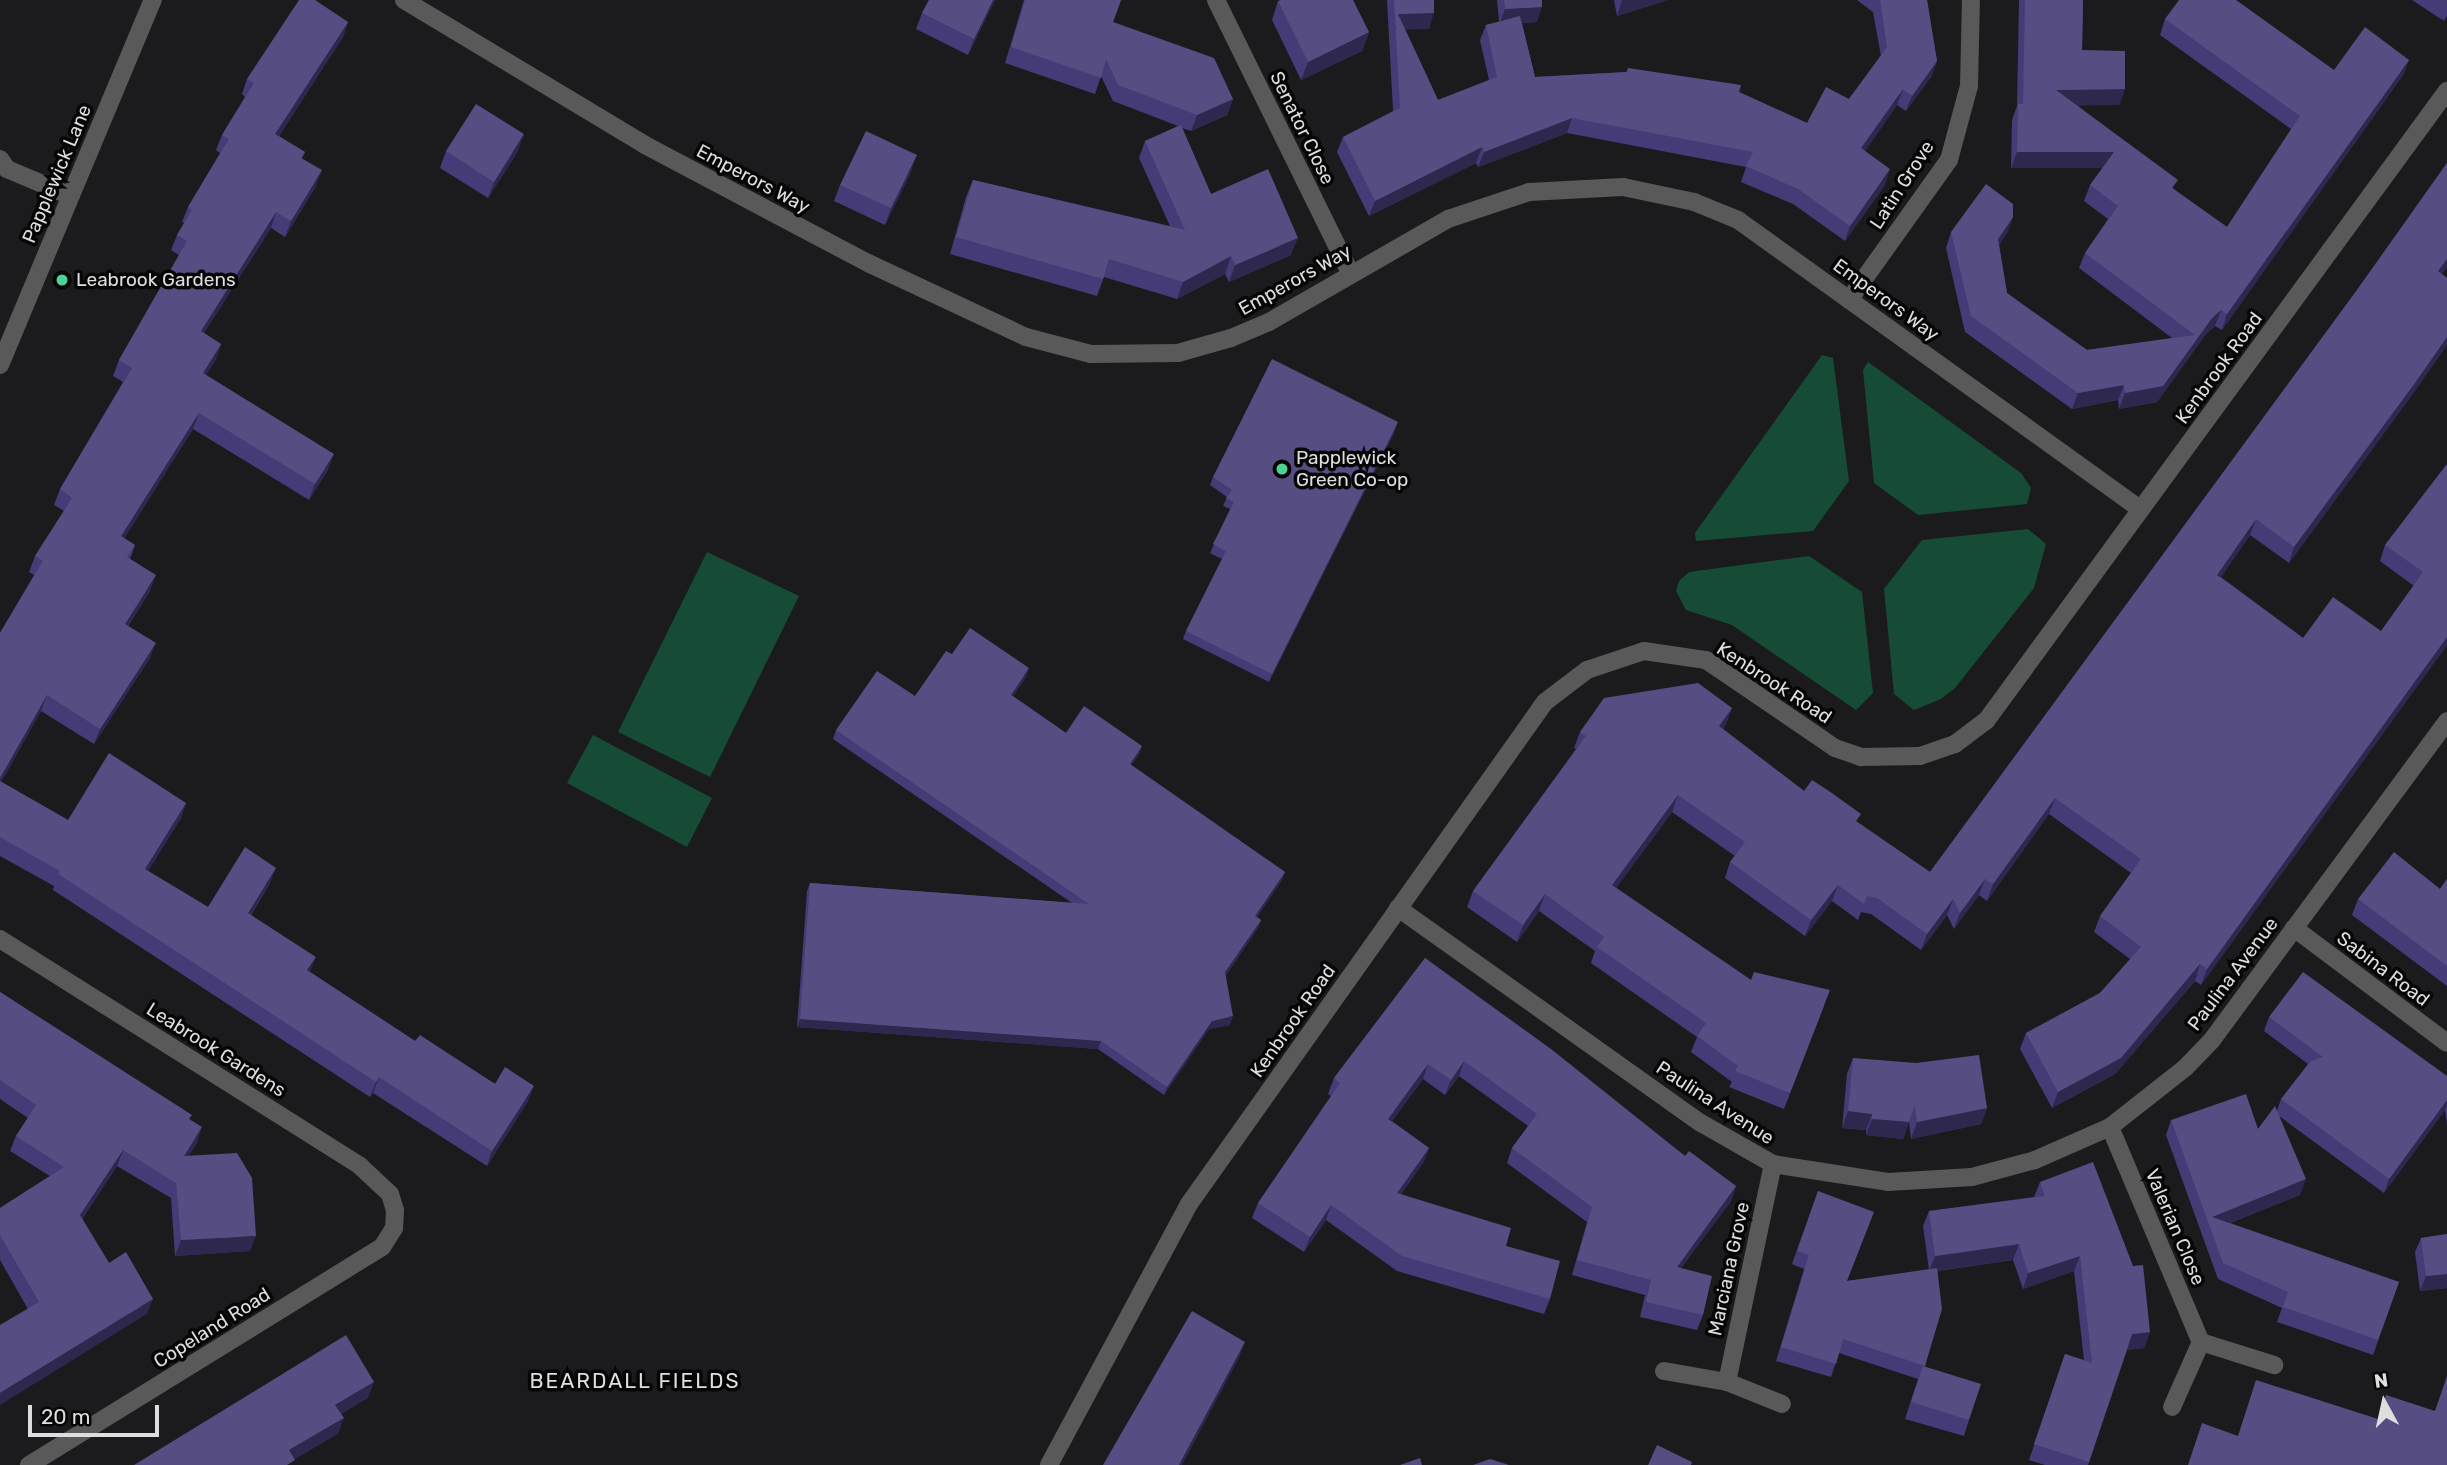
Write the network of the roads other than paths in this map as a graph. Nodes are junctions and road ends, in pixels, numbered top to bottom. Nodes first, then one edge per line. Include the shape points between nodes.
1 (153, 0) edge
2 (404, 0) edge
3 (1216, 0) edge
4 (1971, 0) edge
5 (2447, 91) edge
6 (0, 159) edge
7 (71, 196) junction
8 (1351, 274) junction
9 (1849, 300) junction
10 (0, 365) edge
11 (2141, 510) junction
12 (2447, 721) edge
13 (1398, 908) junction
14 (2294, 928) junction
15 (0, 939) edge
16 (2447, 1043) edge
17 (2110, 1127) junction
18 (1773, 1164) junction
19 (395, 1210) joint
20 (2200, 1342) junction
21 (2274, 1365) dead end
22 (1664, 1370) dead end
23 (1727, 1382) junction
24 (1782, 1404) dead end
25 (2172, 1407) dead end
26 (29, 1465) edge
27 (1049, 1465) edge

1 - 7 street, Papplewick Lane
2 - 8 street, Emperors Way via 645,145 868,263 1026,337 1091,354 1178,353 1269,322
3 - 8 street, Senator Close
4 - 9 street, Latin Grove via 1969,86 1949,160
5 - 11 street, Kenbrook Road
6 - 7 street via 7,169
7 - 10 street, Papplewick Lane
8 - 9 street, Emperors Way via 1448,219 1529,192 1623,187 1694,202 1738,220
9 - 11 street, Emperors Way
11 - 13 street, Kenbrook Road via 1986,721 1955,744 1920,756 1861,757 1835,748 1706,660 1644,651 1587,670 1545,702
12 - 14 street, Paulina Avenue
13 - 18 street, Paulina Avenue via 1702,1123
13 - 27 street, Kenbrook Road via 1189,1204
14 - 16 street, Sabina Road
14 - 17 street, Paulina Avenue via 2212,1040 2147,1101
15 - 19 street, Leabrook Gardens via 360,1166 390,1194
17 - 18 street, Paulina Avenue via 2035,1160 1972,1177 1888,1182
17 - 20 street, Valerian Close
18 - 23 street, Marciana Grove
19 - 26 street, Copeland Road via 394,1228 382,1247
20 - 21 street
20 - 25 street
22 - 23 street
23 - 24 street

